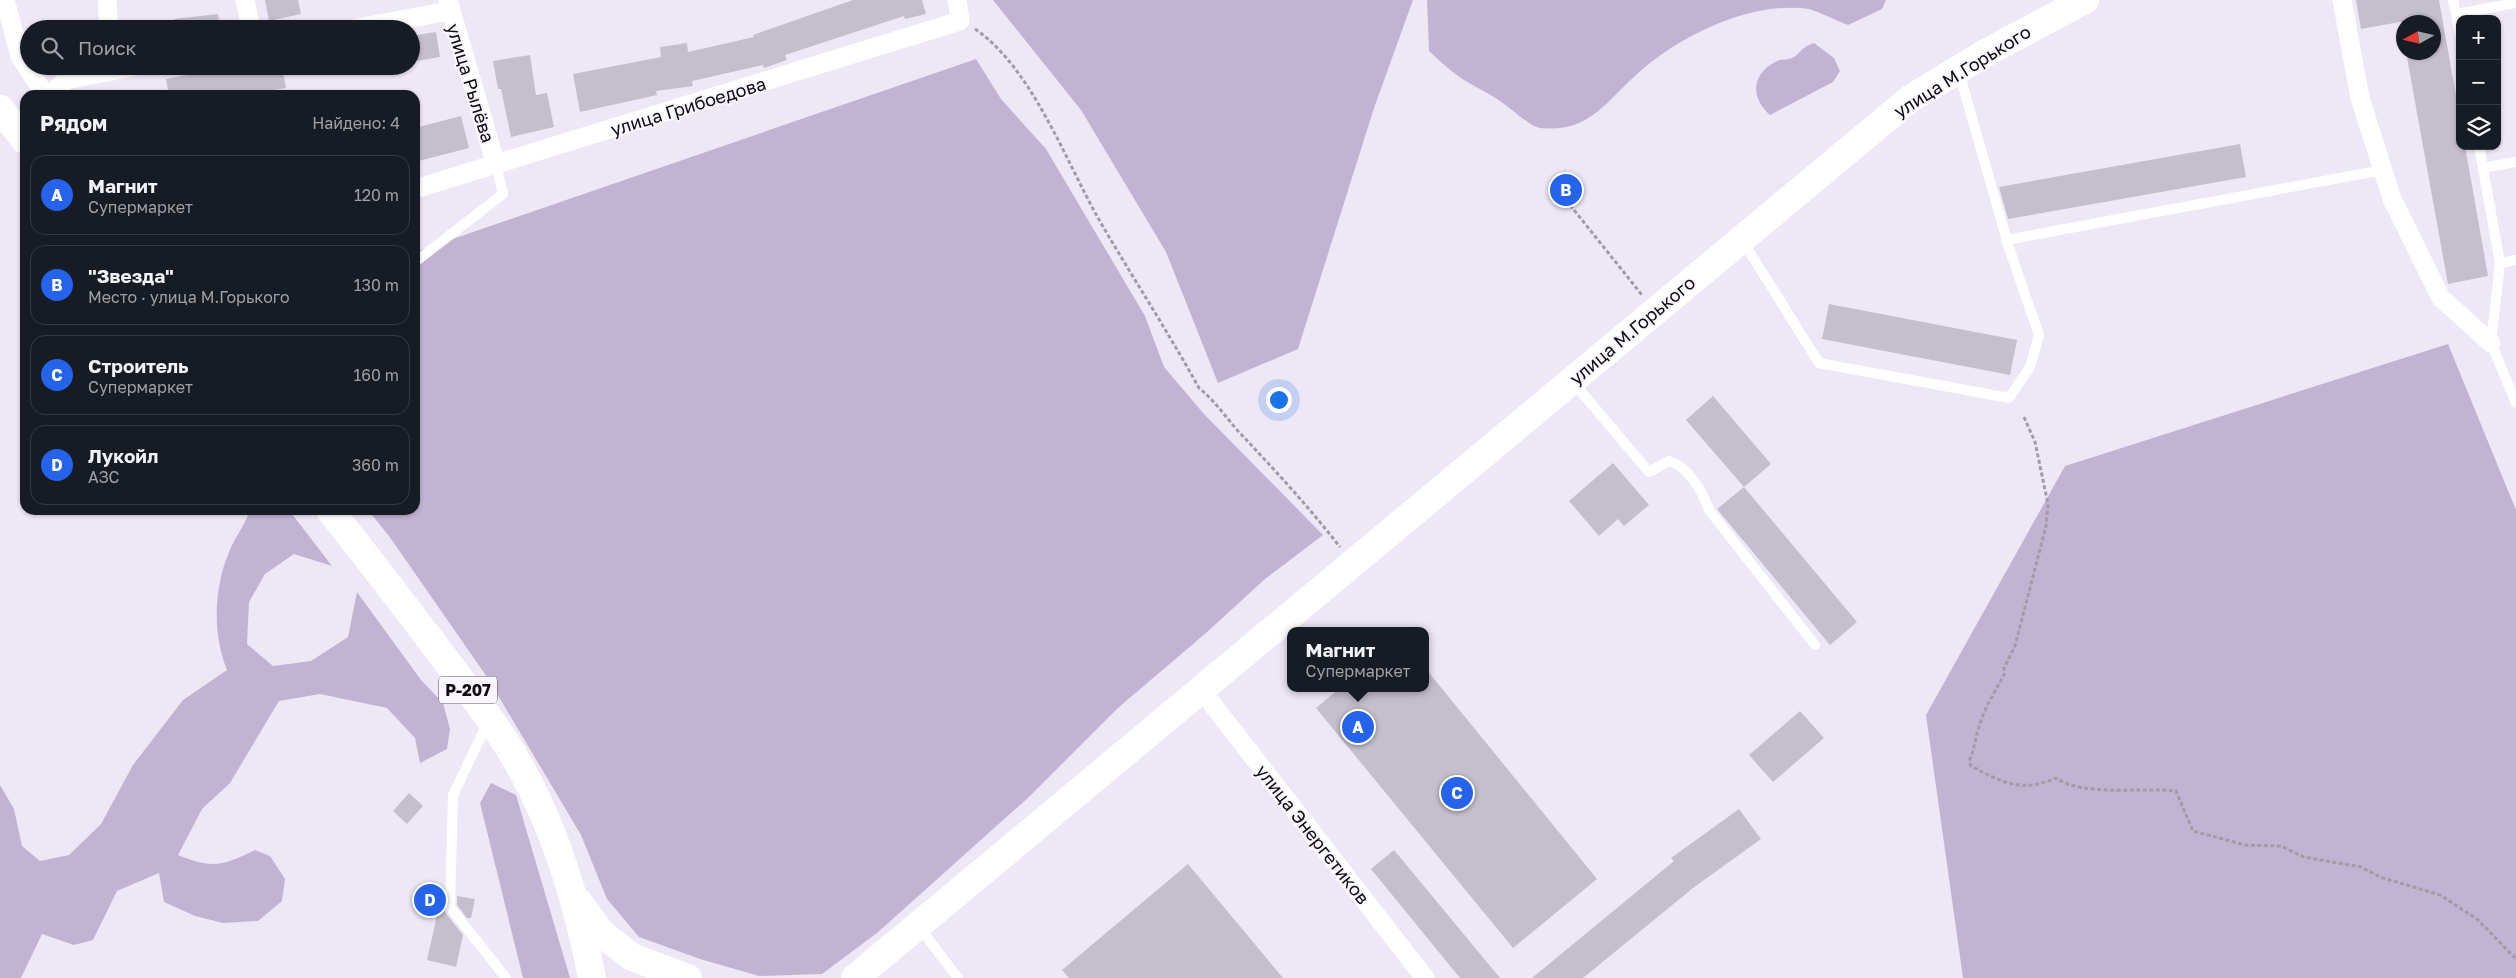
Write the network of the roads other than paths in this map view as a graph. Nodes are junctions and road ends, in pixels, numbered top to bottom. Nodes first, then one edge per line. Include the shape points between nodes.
1 (5, 0) edge
2 (107, 0) edge
3 (245, 0) edge
4 (958, 0) edge
5 (2342, 0) edge
6 (2453, 0) edge
7 (2068, 3) edge
8 (2516, 3) edge
9 (448, 6) edge
10 (2456, 14) joint
11 (108, 20) edge
12 (249, 20) edge
13 (390, 20) edge
14 (20, 56) edge
15 (1958, 70) junction
16 (32, 75) edge
17 (85, 75) edge
18 (42, 90) edge
19 (55, 90) edge
20 (2480, 150) edge
21 (2516, 162) edge
22 (496, 165) junction
23 (2483, 168) junction
24 (2383, 170) junction
25 (420, 188) edge
26 (1741, 239) junction
27 (2006, 240) junction
28 (420, 258) edge
29 (2516, 260) edge
30 (2500, 263) junction
31 (2492, 343) junction
32 (1572, 380) junction
33 (2516, 403) edge
34 (334, 515) edge
35 (1815, 645) dead end
36 (1202, 690) junction
37 (490, 719) junction
38 (571, 890) junction
39 (918, 926) junction
40 (680, 975) edge
41 (506, 978) edge
42 (592, 978) edge
43 (641, 978) edge
44 (855, 978) edge
45 (958, 978) edge
46 (1425, 978) edge

1 - 14 street
2 - 11 street
3 - 12 street
4 - 22 street, улица Грибоедова via 960,21
5 - 24 street via 2360,98
6 - 10 lane
7 - 15 main road, улица М.Горького
8 - 10 lane
9 - 13 street
9 - 22 street, улица Рылёва
15 - 26 main road, улица М.Горького via 1910,99
15 - 27 lane
16 - 18 street
17 - 19 street via 66,80
20 - 23 lane
21 - 23 lane
22 - 25 street, улица Грибоедова
22 - 28 lane via 503,194
23 - 30 lane
24 - 27 lane
24 - 31 street via 2392,199 2441,298
26 - 27 lane via 1820,363 2009,398 2030,367 2039,335
26 - 32 main road, улица М.Горького
29 - 30 lane
30 - 31 lane
31 - 33 lane
32 - 35 lane via 1649,472 1669,461 1678,464 1704,496 1709,510
32 - 36 main road, улица М.Горького
34 - 37 main road, Р-207
36 - 39 main road, улица М.Горького
36 - 46 street, улица Энергетиков
37 - 38 main road, Р-207 via 518,763 550,830
37 - 41 lane via 453,795 450,907
38 - 40 main road, Р-207 via 601,933 632,957
38 - 42 main road, Р-207
39 - 44 main road, улица М.Горького
39 - 45 lane
40 - 43 main road via 652,974

